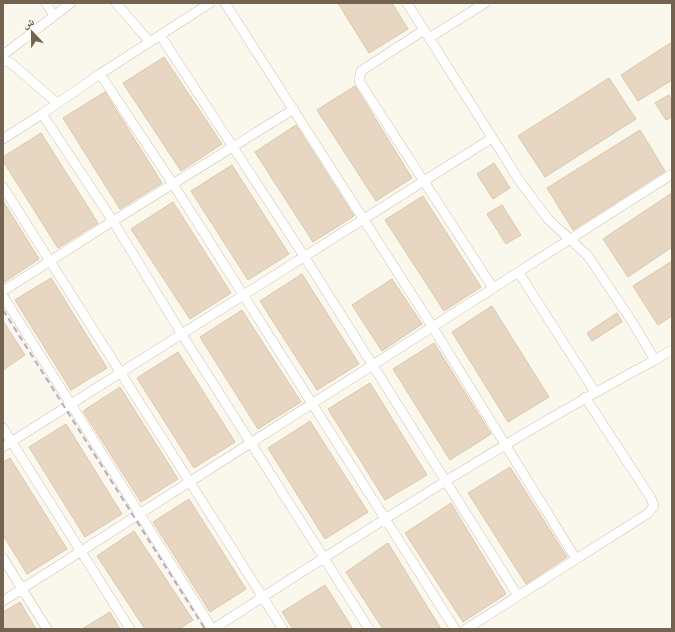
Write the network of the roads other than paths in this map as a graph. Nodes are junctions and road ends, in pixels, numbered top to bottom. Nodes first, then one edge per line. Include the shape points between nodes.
1 (46, 3) edge
2 (71, 3) edge
3 (116, 3) edge
4 (210, 3) edge
5 (225, 3) edge
6 (407, 3) edge
7 (485, 3) edge
8 (54, 16) junction
9 (424, 30) junction
10 (160, 36) junction
11 (429, 38) junction
12 (150, 42) junction
13 (3, 56) edge
14 (3, 59) edge
15 (100, 74) junction
16 (57, 103) junction
17 (294, 109) junction
18 (42, 114) junction
19 (492, 138) junction
20 (3, 139) edge
21 (234, 147) junction
22 (672, 174) edge
23 (424, 181) junction
24 (173, 184) junction
25 (3, 187) edge
26 (363, 218) junction
27 (113, 221) junction
28 (571, 239) junction
29 (304, 256) junction
30 (49, 261) junction
31 (519, 273) junction
32 (493, 288) junction
33 (3, 291) edge
34 (3, 296) edge
35 (242, 296) junction
36 (432, 326) junction
37 (181, 333) junction
38 (672, 350) edge
39 (654, 360) junction
40 (372, 364) junction
41 (119, 373) junction
42 (595, 392) junction
43 (585, 397) junction
44 (71, 403) junction
45 (312, 403) junction
46 (3, 428) edge
47 (11, 441) junction
48 (250, 442) junction
49 (505, 444) junction
50 (3, 447) edge
51 (190, 481) junction
52 (446, 481) junction
53 (140, 513) junction
54 (385, 520) junction
55 (81, 551) junction
56 (3, 558) edge
57 (326, 558) junction
58 (576, 559) junction
59 (22, 589) junction
60 (518, 596) junction
61 (263, 597) junction
62 (3, 601) edge
63 (47, 629) edge
64 (130, 629) edge
65 (213, 629) edge
66 (283, 629) edge
67 (369, 629) edge
68 (455, 629) edge
69 (466, 629) edge

1 - 8 street
2 - 8 street
3 - 12 street
4 - 10 street
5 - 17 street
6 - 9 street
7 - 11 street
8 - 13 street
9 - 11 street
9 - 23 street via 361,72 359,78
10 - 12 street
10 - 21 street
11 - 19 street
12 - 15 street
14 - 16 street
15 - 16 street
15 - 24 street
16 - 18 street
17 - 21 street
17 - 26 street
18 - 20 street
18 - 27 street
19 - 23 street
19 - 28 street via 539,210
21 - 24 street
21 - 29 street
22 - 28 street
23 - 26 street
23 - 32 street
24 - 27 street
24 - 35 street
25 - 30 street
26 - 29 street
26 - 36 street
27 - 30 street
27 - 37 street
28 - 31 street
28 - 39 street via 602,275
29 - 35 street
29 - 40 street
30 - 33 street
30 - 41 street
31 - 32 street
31 - 42 street
32 - 36 street
34 - 44 street
35 - 37 street
35 - 45 street
36 - 40 street
36 - 49 street
37 - 41 street
37 - 48 street
38 - 39 street
39 - 42 street
40 - 45 street
40 - 52 street
41 - 44 street
41 - 51 street
42 - 43 street
43 - 49 street
43 - 58 street via 654,506 647,514
44 - 47 street
44 - 53 street
45 - 48 street
45 - 54 street
46 - 47 street
47 - 50 street
47 - 55 street
48 - 51 street
48 - 57 street
49 - 52 street
49 - 58 street
51 - 53 street
51 - 61 street
52 - 54 street
52 - 60 street
53 - 55 street
53 - 65 street
54 - 57 street
54 - 68 street
55 - 59 street
55 - 64 street
56 - 59 street
57 - 61 street
57 - 67 street
58 - 60 street
59 - 62 street
59 - 63 street
60 - 69 street
61 - 65 street
61 - 66 street

